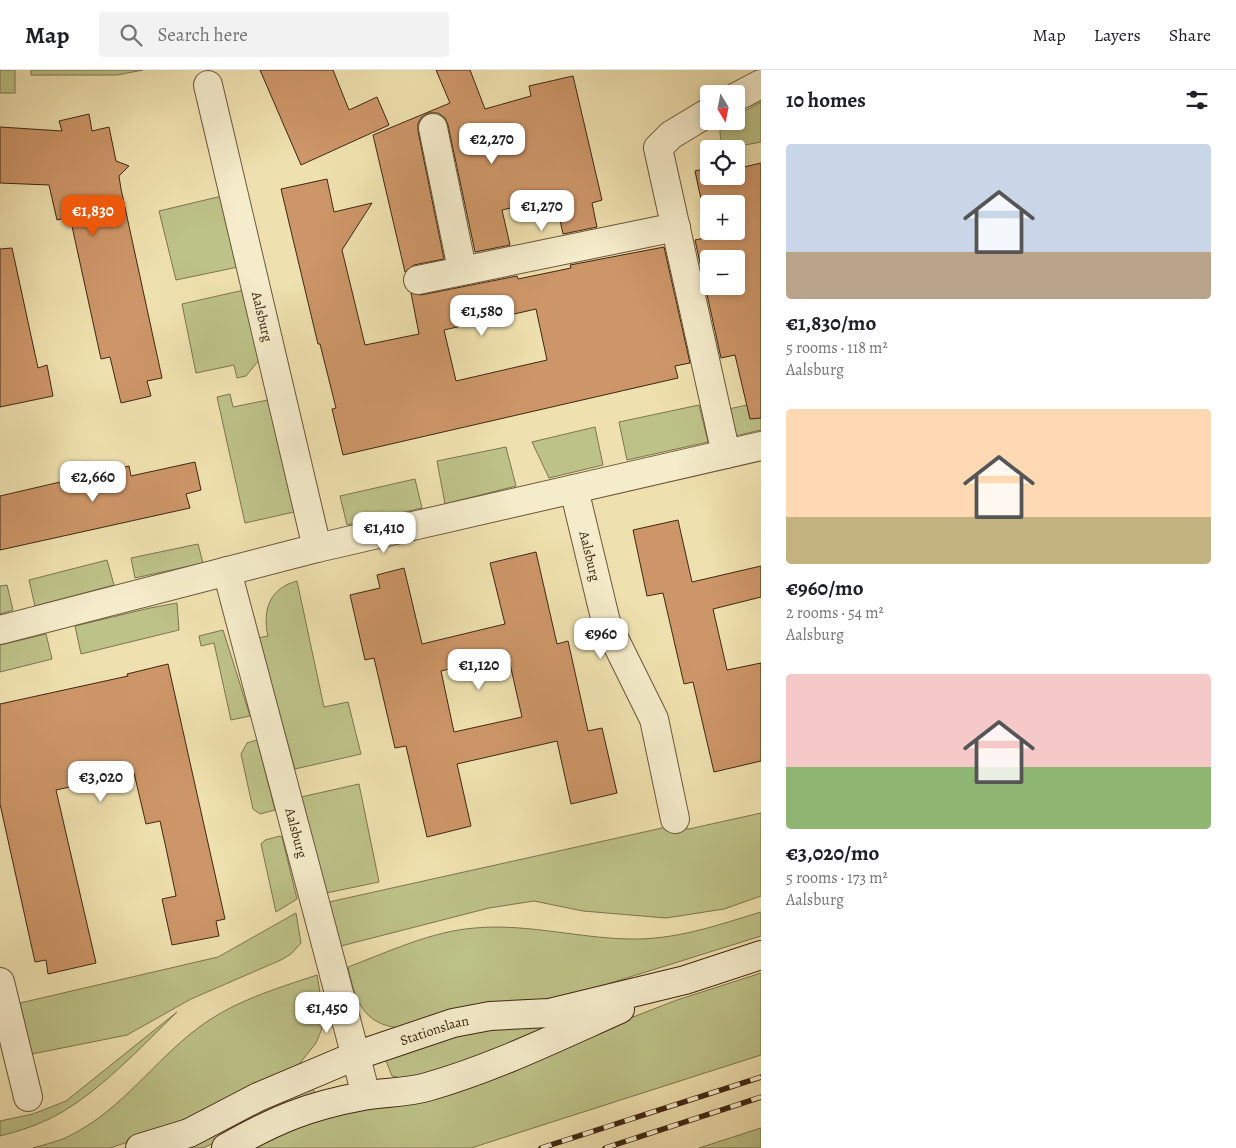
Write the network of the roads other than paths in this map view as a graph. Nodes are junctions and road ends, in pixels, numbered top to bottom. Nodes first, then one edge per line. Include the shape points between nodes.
1 (208, 84) dead end
2 (761, 84) edge
3 (745, 92) edge
4 (700, 117) edge
5 (433, 128) dead end
6 (676, 227) junction
7 (462, 270) junction
8 (418, 280) dead end
9 (761, 446) edge
10 (726, 454) junction
11 (574, 489) junction
12 (317, 548) junction
13 (226, 571) junction
14 (0, 630) edge
15 (675, 819) dead end
16 (761, 955) edge
17 (685, 980) junction
18 (0, 982) edge
19 (355, 1056) junction
20 (366, 1095) junction
21 (28, 1097) dead end
22 (140, 1148) edge
23 (226, 1148) edge

1 - 12 street, Aalsburg
2 - 3 street
4 - 6 street via 671,135 658,148
5 - 7 street
6 - 7 street
6 - 10 street
7 - 8 street
9 - 10 street
10 - 11 street
11 - 12 street
11 - 15 street, Aalsburg via 606,622 654,720
12 - 13 street
13 - 14 street
13 - 19 street, Aalsburg
16 - 17 street, Stationslaan
17 - 19 street, Stationslaan via 549,1013 490,1016 453,1023
17 - 20 street, Stationslaan via 475,1072 425,1088
18 - 21 street
19 - 20 street, Aalsburg
19 - 22 street, Stationslaan via 258,1097 189,1133
20 - 23 street, Stationslaan via 315,1106 270,1123

